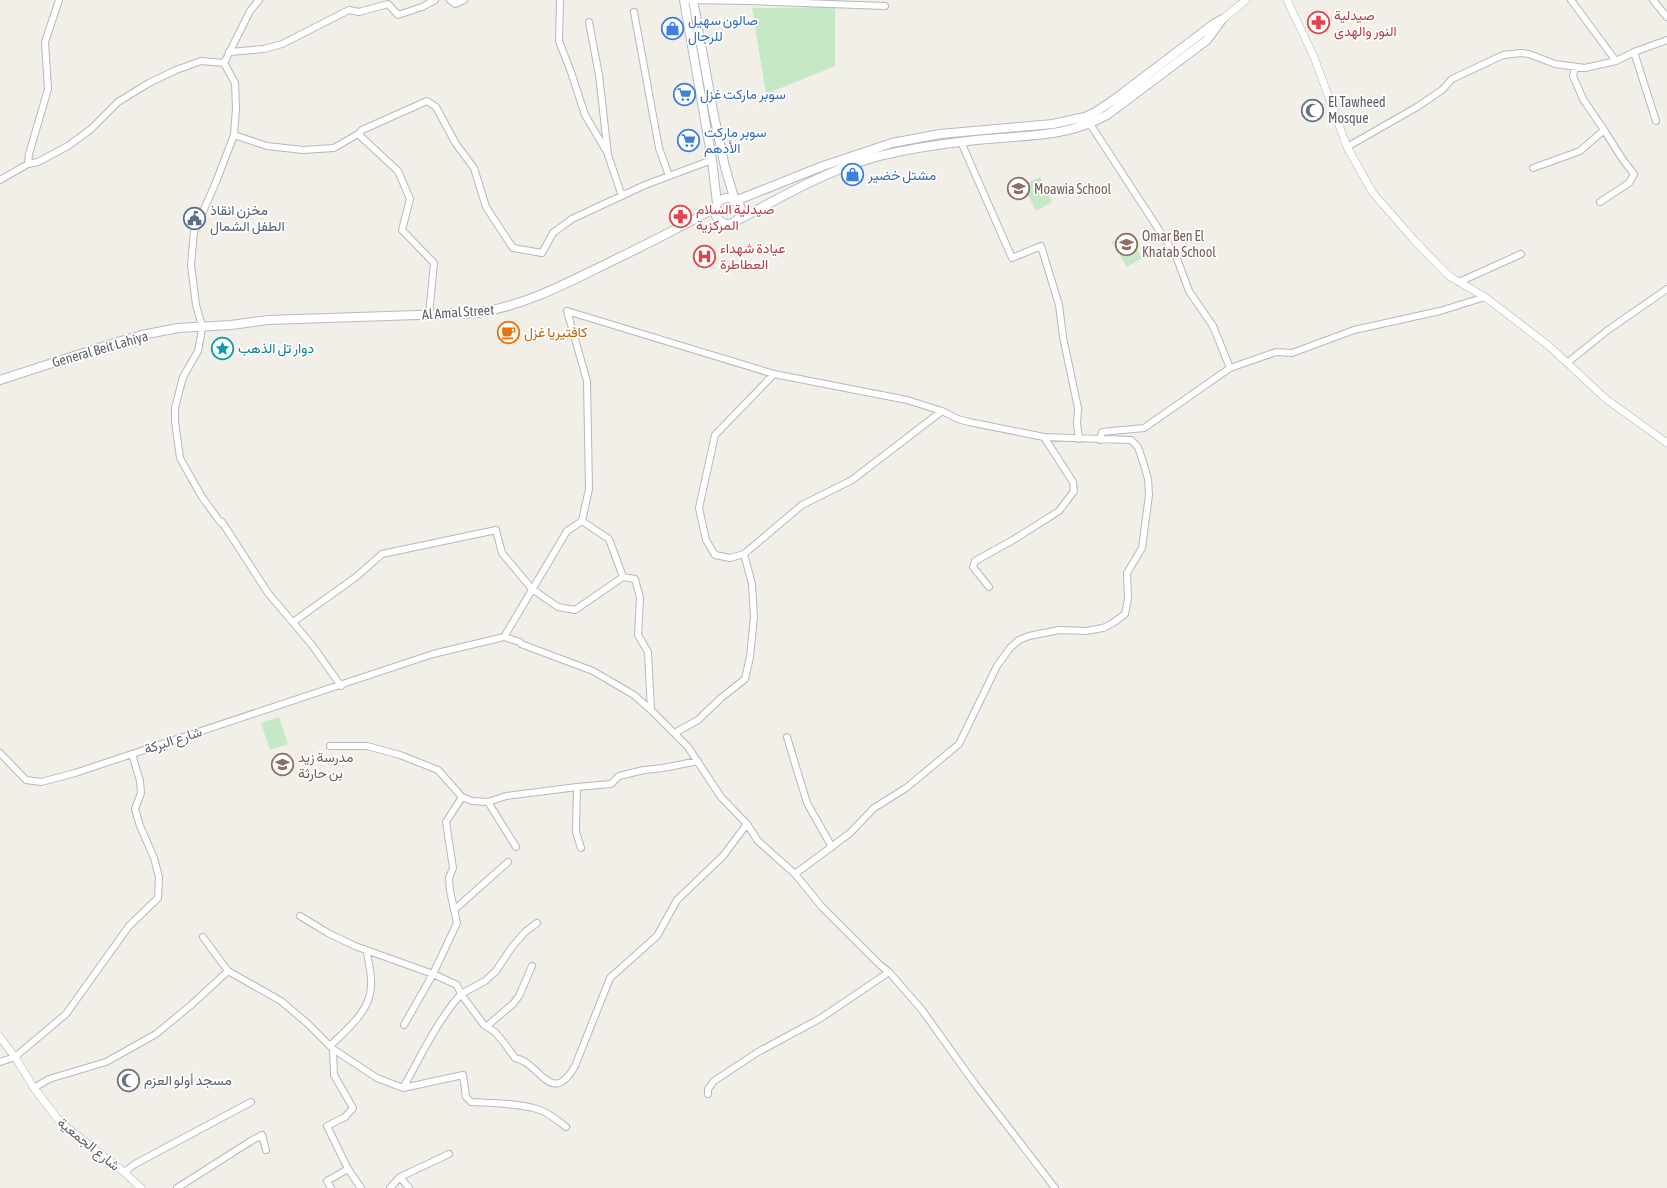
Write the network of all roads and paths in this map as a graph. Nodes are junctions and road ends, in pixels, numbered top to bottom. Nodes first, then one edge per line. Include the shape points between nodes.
1 (59, 0) edge
2 (259, 0) edge
3 (435, 0) edge
4 (450, 0) edge
5 (464, 0) edge
6 (560, 0) edge
7 (684, 0) edge
8 (693, 0) edge
9 (1246, 0) edge
10 (1287, 0) edge
11 (1571, 0) edge
12 (1653, 0) edge
13 (885, 6) dead end
14 (634, 12) dead end
15 (1667, 17) edge
16 (1223, 18) junction
17 (589, 22) dead end
18 (1667, 40) edge
19 (229, 52) junction
20 (1634, 52) junction
21 (1616, 62) junction
22 (224, 63) junction
23 (1575, 67) junction
24 (1656, 121) dead end
25 (1090, 124) junction
26 (1604, 130) junction
27 (358, 134) junction
28 (234, 135) junction
29 (961, 142) junction
30 (1347, 147) junction
31 (608, 155) junction
32 (712, 160) junction
33 (28, 164) junction
34 (1533, 168) dead end
35 (670, 176) junction
36 (0, 180) edge
37 (622, 196) junction
38 (736, 201) junction
39 (1600, 202) dead end
40 (716, 206) junction
41 (738, 220) junction
42 (1521, 254) dead end
43 (1459, 282) junction
44 (1667, 290) edge
45 (1485, 298) junction
46 (429, 315) junction
47 (202, 326) junction
48 (1567, 363) junction
49 (1230, 368) junction
50 (774, 374) junction
51 (0, 380) edge
52 (942, 411) junction
53 (1044, 437) junction
54 (1079, 439) junction
55 (1100, 440) junction
56 (1667, 443) edge
57 (582, 521) junction
58 (744, 554) junction
59 (623, 577) junction
60 (989, 587) dead end
61 (532, 589) junction
62 (293, 622) junction
63 (504, 637) junction
64 (341, 686) junction
65 (651, 710) junction
66 (676, 735) junction
67 (787, 737) dead end
68 (330, 746) dead end
69 (0, 753) edge
70 (132, 754) junction
71 (698, 762) junction
72 (577, 788) junction
73 (462, 797) junction
74 (488, 802) junction
75 (747, 824) junction
76 (516, 846) dead end
77 (832, 847) junction
78 (581, 848) dead end
79 (508, 862) dead end
80 (795, 874) junction
81 (454, 910) junction
82 (300, 916) dead end
83 (537, 923) dead end
84 (203, 936) dead end
85 (367, 951) junction
86 (532, 966) dead end
87 (228, 971) junction
88 (889, 972) junction
89 (433, 974) junction
90 (461, 994) junction
91 (404, 1025) dead end
92 (487, 1026) junction
93 (0, 1037) edge
94 (331, 1048) junction
95 (15, 1057) junction
96 (0, 1062) edge
97 (34, 1088) junction
98 (404, 1088) junction
99 (708, 1094) dead end
100 (250, 1102) dead end
101 (566, 1127) dead end
102 (266, 1150) dead end
103 (449, 1154) dead end
104 (348, 1169) junction
105 (124, 1172) junction
106 (400, 1177) junction
107 (141, 1188) edge
108 (177, 1188) edge
109 (331, 1188) edge
110 (361, 1188) edge
111 (390, 1188) edge
112 (409, 1188) edge
113 (1055, 1188) edge

1 - 33 street via 45,42 48,89 28,154
2 - 19 street via 250,11
3 - 19 street via 398,15 388,4 359,12 349,10 282,44 264,49
4 - 5 street via 455,4
6 - 31 street via 559,41 585,115
7 - 8 street
7 - 32 main road
8 - 13 street
8 - 38 main road via 713,112 725,167
9 - 16 street
10 - 30 street via 1314,57
11 - 21 street
12 - 15 street
14 - 35 street via 659,148
16 - 25 main road via 1207,40 1107,115
16 - 38 main road via 1115,99 1085,117 1053,124 940,134 892,143 823,166
17 - 31 street via 599,75
18 - 20 street
19 - 22 street
20 - 21 street
20 - 24 street
21 - 23 street via 1585,68
22 - 28 street via 235,83
22 - 33 street via 201,61 149,83 118,102 91,129 68,146 38,162
23 - 26 street via 1573,76 1583,99
23 - 30 street via 1555,64 1529,54 1503,55 1452,79 1442,90 1417,107
25 - 29 main road via 1055,133
25 - 49 street via 1176,256 1189,291 1212,326
26 - 34 street via 1580,151
26 - 39 street via 1634,174 1629,183
27 - 28 street via 334,148 303,150 267,146
27 - 37 street via 427,101 436,107 456,144 474,168 486,207 513,248 542,253 553,233 572,219
27 - 46 street via 398,171 410,199 402,230 434,263
28 - 47 street via 194,232 191,265 196,305
29 - 41 main road via 894,152 839,169
29 - 54 street via 1012,258 1040,246 1059,305 1078,408
30 - 43 street via 1373,192 1414,240 1449,276
31 - 37 street
32 - 35 street
32 - 40 main road
33 - 36 street
35 - 37 street
38 - 40 main road via 728,198
38 - 41 main road via 741,212
40 - 41 main road via 715,217 721,223 730,224
40 - 46 main road, Al Amal Street via 679,229 531,300 476,314
42 - 43 street
43 - 45 street
44 - 48 street via 1608,330
45 - 48 street via 1549,346
45 - 49 street via 1433,313 1354,330 1292,353 1276,352
46 - 47 main road, Al Amal Street via 268,320
47 - 51 main road, General Beit Lahiya via 142,335
47 - 62 street via 198,351 183,377 175,408 180,458 202,497 222,522 268,592
48 - 56 street via 1606,399
49 - 55 street via 1144,428 1102,432
50 - 52 street via 907,400
50 - 57 street via 566,311 587,382 589,489
50 - 58 street via 714,435 699,508 706,540 715,555 730,558
52 - 53 street via 958,420
52 - 58 street via 852,480 802,505
53 - 54 street
53 - 60 street via 1073,482 1074,491 1059,512 975,561 973,567
54 - 55 street
55 - 77 street via 1131,440 1138,448 1148,479 1149,495 1142,548 1127,573 1128,599 1125,614 1103,628 1086,631 1059,630 1020,640 1010,648 998,666 959,744 906,788 874,808
57 - 59 street via 610,539
57 - 61 street via 567,531
58 - 66 street via 752,584 754,617 745,679 698,720 678,731
59 - 61 street via 575,610 558,607
59 - 65 street via 635,579 640,598 638,635 648,652
61 - 62 street via 502,553 496,530 382,554 356,577
61 - 63 street
62 - 64 street
63 - 64 street, شارع البركة via 432,654
63 - 65 street via 594,671 634,695
64 - 70 street, شارع البركة
65 - 66 street
66 - 71 street
67 - 77 street via 807,803
68 - 73 street via 367,746 406,757 438,770
69 - 70 street, شارع البركة via 26,780 41,782
70 - 95 street via 141,793 135,809 159,877 158,898 129,926 66,1014
71 - 72 street via 644,770 618,776 611,784
71 - 75 street via 721,797
72 - 74 street via 506,796
72 - 78 street via 576,832
73 - 74 street via 472,801
73 - 81 street via 446,822 453,868 449,878
74 - 76 street
75 - 80 street via 758,841
75 - 92 street via 723,856 677,900 657,936 610,978 568,1078 560,1083 552,1083 521,1059 515,1058 506,1044
77 - 80 street
79 - 81 street
80 - 88 street via 822,906
81 - 89 street via 457,923
82 - 85 street via 328,933
83 - 90 street via 525,932 485,981
84 - 87 street
85 - 89 street
85 - 94 street via 371,985 369,1000 362,1014
86 - 92 street via 519,996
87 - 94 street via 281,1001
87 - 97 street via 150,1038 106,1062 49,1079
88 - 99 street via 821,1018 758,1052 714,1081 708,1089
88 - 113 street via 922,1010
89 - 90 street via 457,985
89 - 91 street
90 - 92 street
90 - 98 street via 427,1044
93 - 95 street, شارع الجمعية
94 - 98 street via 377,1078
94 - 104 street via 334,1075 353,1108 345,1117 327,1126
95 - 96 street
95 - 97 street, شارع الجمعية
97 - 105 street, شارع الجمعية via 60,1122
98 - 101 street via 462,1075 466,1097 471,1102 537,1109
100 - 105 street
102 - 108 street via 262,1135
103 - 106 street
104 - 109 street via 328,1180
104 - 110 street
105 - 107 street, شارع الجمعية
106 - 111 street
106 - 112 street

